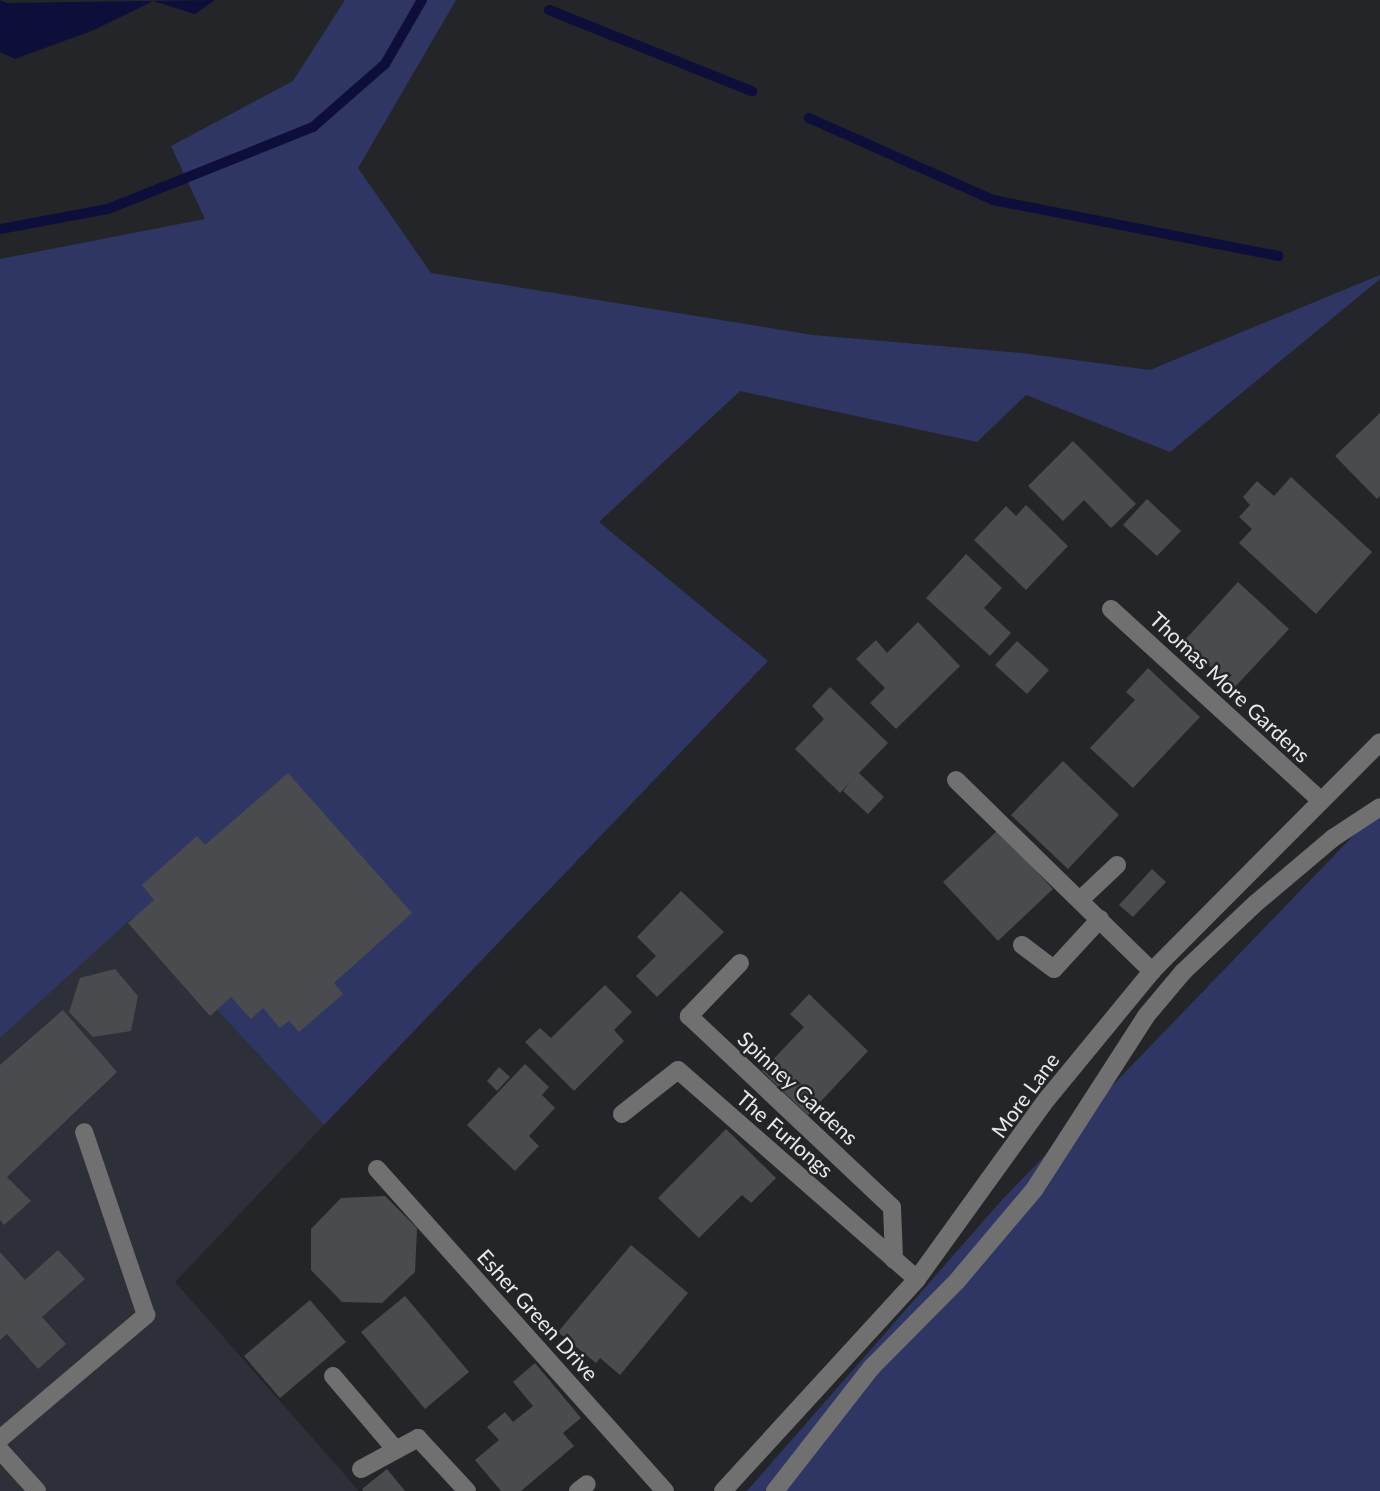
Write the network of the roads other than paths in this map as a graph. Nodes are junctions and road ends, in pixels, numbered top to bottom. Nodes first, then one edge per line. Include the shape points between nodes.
1 (1111, 608) dead end
2 (1380, 742) edge
3 (956, 780) dead end
4 (1319, 800) junction
5 (1380, 807) edge
6 (1117, 865) dead end
7 (1080, 900) junction
8 (1100, 919) junction
9 (1023, 945) dead end
10 (740, 963) dead end
11 (1152, 971) junction
12 (622, 1114) dead end
13 (84, 1132) dead end
14 (377, 1168) dead end
15 (894, 1260) junction
16 (917, 1279) junction
17 (333, 1376) dead end
18 (0, 1439) edge
19 (0, 1450) edge
20 (396, 1450) junction
21 (360, 1469) dead end
22 (37, 1491) edge
23 (467, 1491) edge
24 (665, 1491) edge
25 (723, 1491) edge
26 (775, 1491) edge

1 - 4 street, Thomas More Gardens
2 - 4 street, More Lane
3 - 7 street
4 - 11 street, More Lane
5 - 26 street via 1314,855 1182,972 1146,1016 1034,1190 957,1280 872,1367
6 - 7 street
7 - 8 street
8 - 9 street via 1054,969
8 - 11 street
10 - 15 street, Spinney Gardens via 689,1016 892,1207
11 - 16 street, More Lane via 1047,1099
12 - 15 street, The Furlongs via 678,1070
13 - 18 street via 146,1315
14 - 24 street, Esher Green Drive
15 - 16 street, The Furlongs
16 - 25 street, More Lane
17 - 20 street
19 - 22 street
20 - 21 street
20 - 23 street via 418,1438

